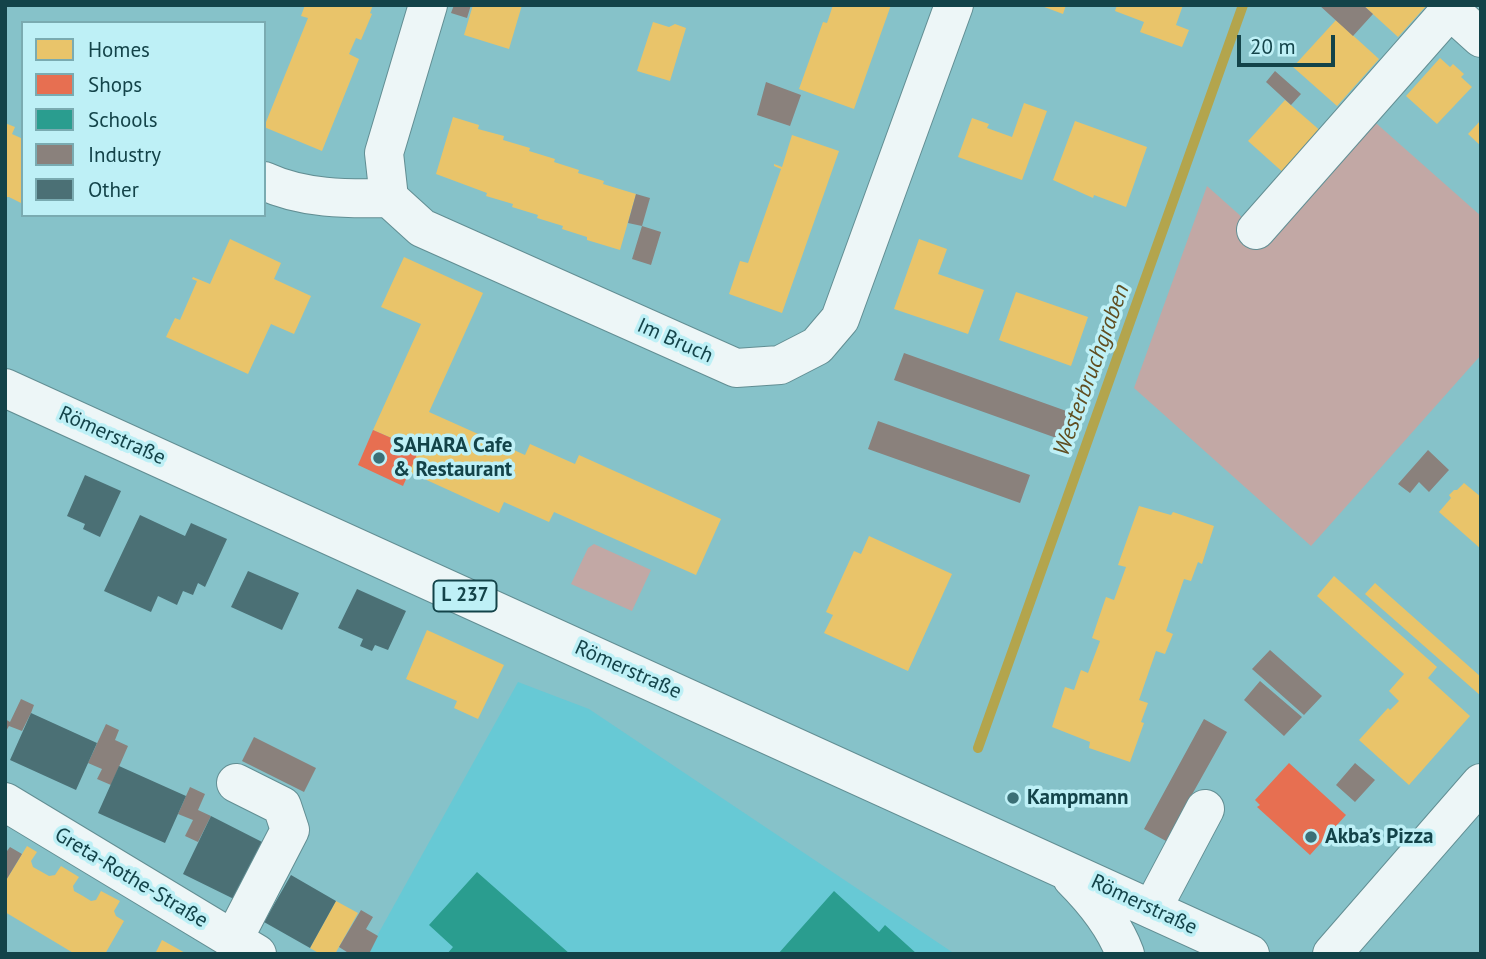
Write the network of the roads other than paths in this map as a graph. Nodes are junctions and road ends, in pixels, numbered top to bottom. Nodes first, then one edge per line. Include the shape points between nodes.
1 (428, 5) edge
2 (954, 5) edge
3 (1481, 38) edge
4 (266, 182) edge
5 (389, 198) junction
6 (1256, 230) dead end
7 (5, 388) edge
8 (236, 783) dead end
9 (1481, 783) edge
10 (5, 802) edge
11 (1205, 809) dead end
12 (1060, 866) junction
13 (1152, 909) junction
14 (245, 947) edge
15 (1125, 954) edge
16 (1250, 954) edge
17 (1332, 954) edge

1 - 5 main road via 384,153
2 - 5 main road, Im Bruch via 840,319 817,346 780,365 736,368 422,228
3 - 6 main road via 1450,10
4 - 5 main road via 311,196
7 - 12 main road, Römerstraße / L 237
8 - 14 main road via 282,806 290,830
9 - 17 main road
10 - 14 main road, Greta-Rothe-Straße
11 - 13 main road
12 - 13 main road, Römerstraße / L 237
12 - 15 main road via 1091,897
13 - 16 main road, Römerstraße / L 237

